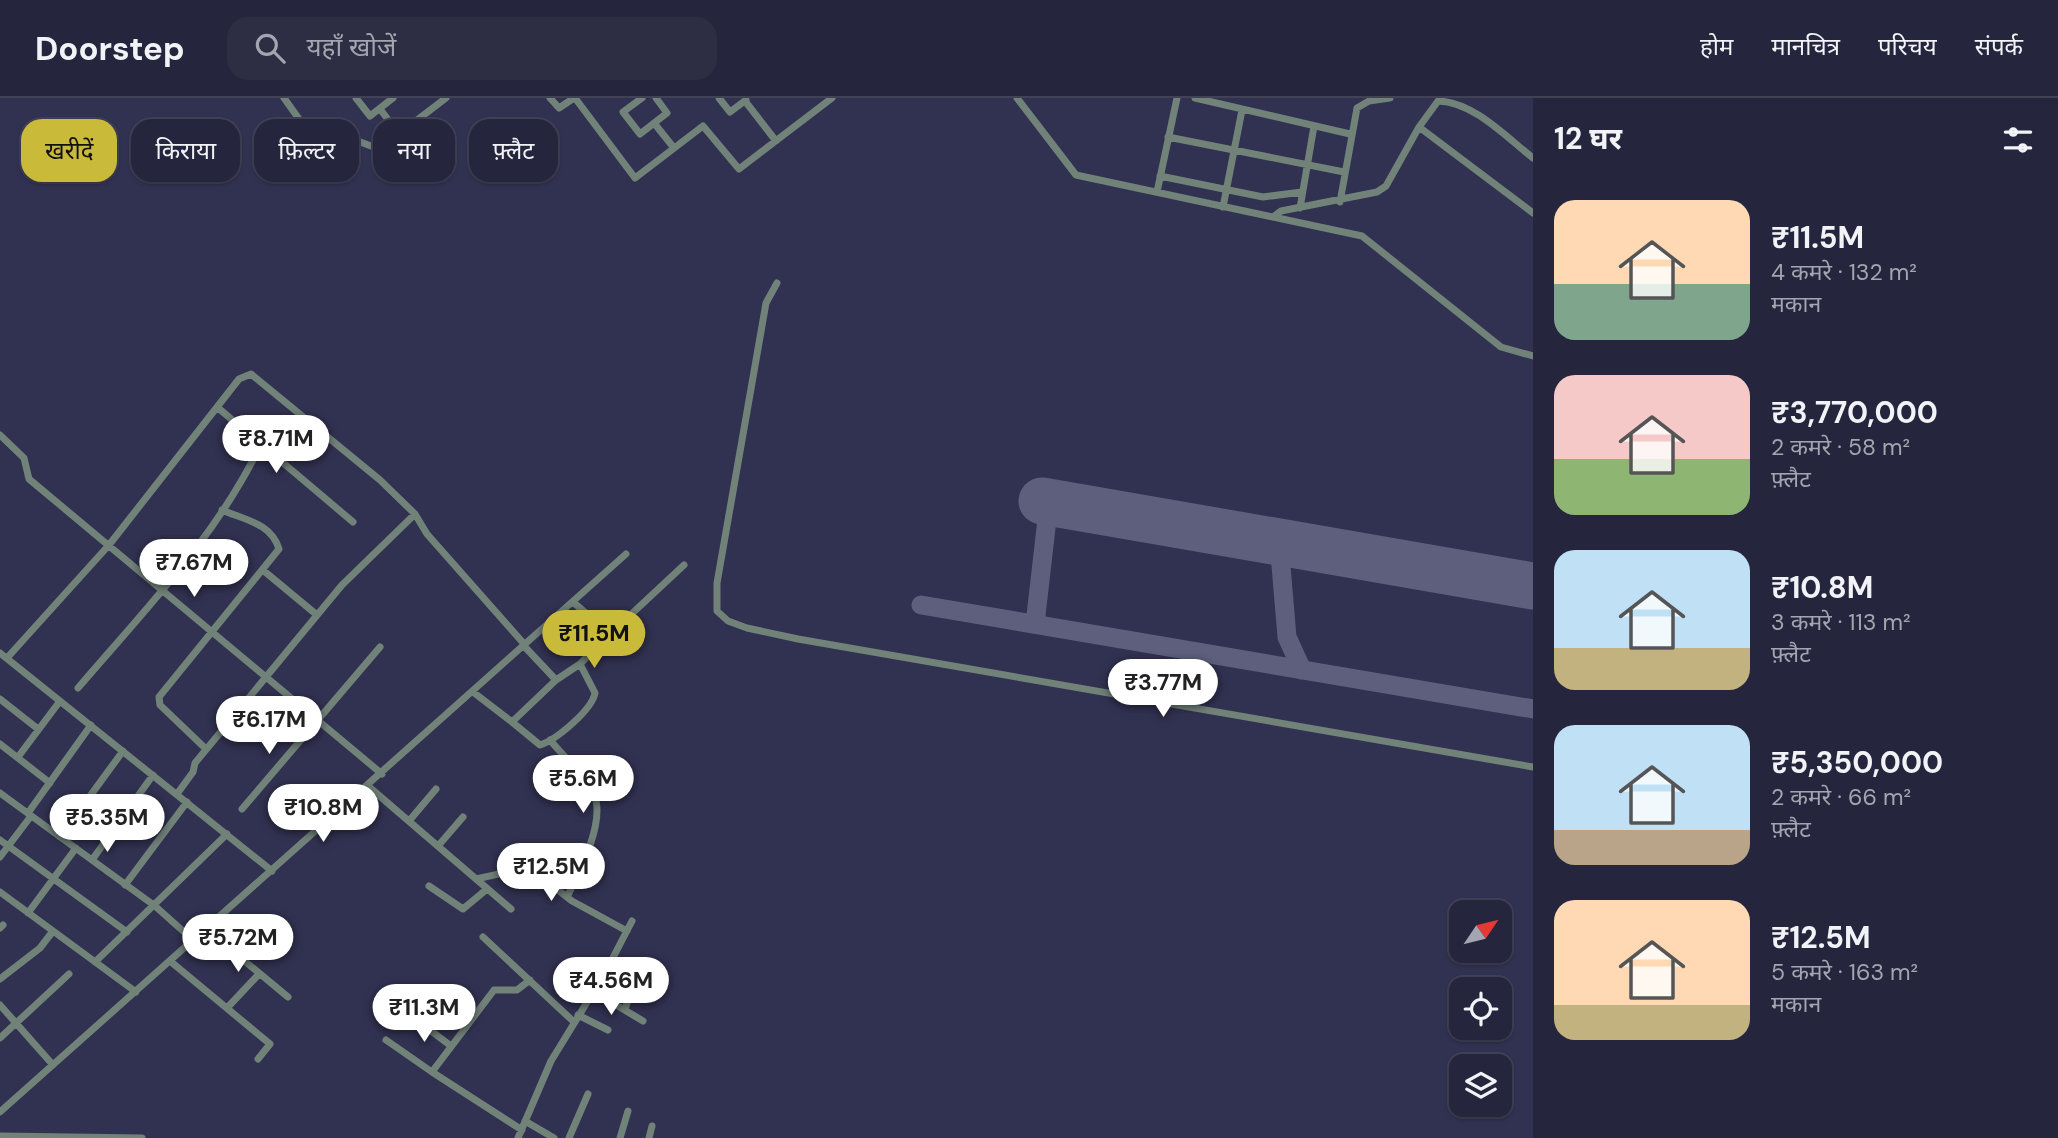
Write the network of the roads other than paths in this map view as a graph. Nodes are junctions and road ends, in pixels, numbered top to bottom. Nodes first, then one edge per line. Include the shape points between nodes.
1 (284, 98) edge
2 (356, 98) edge
3 (393, 98) edge
4 (446, 98) edge
5 (550, 98) edge
6 (574, 98) edge
7 (656, 98) edge
8 (719, 98) edge
9 (832, 98) edge
10 (1017, 98) edge
11 (1177, 98) edge
12 (1195, 98) edge
13 (1390, 98) edge
14 (638, 99) edge
15 (747, 99) edge
16 (380, 109) junction
17 (1242, 110) junction
18 (388, 119) edge
19 (419, 119) edge
20 (654, 123) junction
21 (1314, 126) junction
22 (1419, 127) junction
23 (1350, 134) junction
24 (1168, 137) junction
25 (776, 141) junction
26 (373, 147) edge
27 (674, 148) junction
28 (1236, 151) junction
29 (1533, 158) edge
30 (1306, 165) junction
31 (1344, 172) junction
32 (1160, 176) junction
33 (1227, 191) junction
34 (1157, 192) junction
35 (1302, 192) junction
36 (1340, 202) junction
37 (1223, 206) junction
38 (1300, 208) junction
39 (1533, 213) edge
40 (1272, 217) junction
41 (777, 283) dead end
42 (1533, 356) edge
43 (217, 407) junction
44 (0, 435) edge
45 (261, 444) junction
46 (222, 510) junction
47 (415, 514) junction
48 (354, 522) dead end
49 (109, 545) junction
50 (626, 554) dead end
51 (684, 565) dead end
52 (264, 571) junction
53 (162, 590) junction
54 (573, 602) junction
55 (317, 615) junction
56 (214, 633) junction
57 (610, 634) junction
58 (524, 646) junction
59 (380, 647) dead end
60 (4, 656) edge
61 (580, 664) junction
62 (267, 677) junction
63 (556, 680) junction
64 (78, 688) dead end
65 (473, 692) junction
66 (0, 699) edge
67 (60, 701) junction
68 (318, 720) junction
69 (512, 722) junction
70 (91, 725) junction
71 (38, 729) junction
72 (550, 740) junction
73 (0, 744) edge
74 (206, 748) junction
75 (123, 751) junction
76 (18, 757) junction
77 (1533, 767) edge
78 (382, 774) junction
79 (153, 775) junction
80 (50, 783) junction
81 (368, 786) junction
82 (436, 789) dead end
83 (0, 793) edge
84 (177, 794) junction
85 (187, 802) junction
86 (242, 809) dead end
87 (29, 815) junction
88 (463, 817) dead end
89 (409, 821) junction
90 (227, 834) junction
91 (60, 837) junction
92 (0, 840) edge
93 (8, 846) junction
94 (438, 846) junction
95 (76, 848) junction
96 (0, 857) edge
97 (92, 860) junction
98 (272, 871) junction
99 (53, 878) junction
100 (476, 879) junction
101 (125, 885) junction
102 (429, 886) dead end
103 (487, 889) junction
104 (0, 892) edge
105 (567, 897) junction
106 (155, 906) junction
107 (511, 909) dead end
108 (28, 913) junction
109 (632, 921) dead end
110 (206, 929) junction
111 (53, 931) junction
112 (627, 931) junction
113 (127, 932) junction
114 (483, 937) dead end
115 (193, 940) junction
116 (170, 961) junction
117 (95, 962) junction
118 (69, 974) dead end
119 (259, 974) junction
120 (624, 974) dead end
121 (0, 979) edge
122 (530, 980) junction
123 (593, 991) junction
124 (136, 992) junction
125 (288, 997) dead end
126 (0, 1005) edge
127 (227, 1008) junction
128 (625, 1009) junction
129 (414, 1018) dead end
130 (576, 1018) junction
131 (643, 1021) dead end
132 (16, 1024) junction
133 (608, 1030) dead end
134 (0, 1038) edge
135 (386, 1040) dead end
136 (451, 1046) junction
137 (258, 1059) dead end
138 (53, 1065) junction
139 (432, 1072) junction
140 (588, 1094) dead end
141 (628, 1111) dead end
142 (0, 1112) edge
143 (525, 1121) junction
144 (652, 1126) dead end
145 (522, 1129) junction
146 (0, 1136) edge
147 (142, 1138) edge
148 (518, 1138) edge
149 (554, 1138) edge
150 (569, 1138) edge
151 (620, 1138) edge
152 (649, 1138) edge

1 - 26 street via 299,119
2 - 16 street via 368,115
3 - 16 street
4 - 19 street
5 - 6 street via 559,108
6 - 27 street via 635,178
7 - 20 street via 667,113
8 - 15 street via 730,112
9 - 25 street
10 - 34 street via 1076,175
11 - 24 street
12 - 17 street
13 - 23 street via 1368,101 1357,108
14 - 20 street via 623,113 640,134
15 - 25 street
16 - 18 street
17 - 21 street
17 - 28 street
20 - 27 street
21 - 23 street
21 - 30 street
22 - 29 street via 1438,101 1446,101 1482,119
22 - 36 street via 1386,186
22 - 39 street
23 - 31 street
24 - 28 street
24 - 32 street
25 - 27 street via 739,169 703,126
28 - 30 street
28 - 33 street
30 - 31 street
30 - 35 street
31 - 36 street
32 - 33 street
32 - 34 street
33 - 35 street via 1263,197
33 - 37 street
34 - 37 street
35 - 38 street
36 - 38 street
37 - 40 street
38 - 40 street
40 - 42 street via 1363,236 1501,347
41 - 77 street via 766,303 717,583 718,611 728,621 837,646
43 - 45 street
43 - 47 street via 239,379 250,374
43 - 49 street
44 - 49 street via 24,458 29,479
45 - 46 street
45 - 48 street
46 - 52 street via 258,523 276,539 279,549
46 - 53 street
47 - 55 street via 342,584
47 - 58 street
49 - 53 street
49 - 60 street
50 - 54 street
51 - 57 street
52 - 55 street
52 - 56 street
53 - 56 street
53 - 64 street
54 - 57 street
54 - 58 street
55 - 62 street
56 - 62 street
56 - 74 street via 158,701
57 - 61 street
58 - 63 street
58 - 65 street
59 - 68 street
60 - 67 street
61 - 63 street
61 - 72 street via 592,685 590,707
62 - 68 street
62 - 74 street
63 - 69 street
65 - 69 street
65 - 78 street
66 - 71 street
67 - 70 street
67 - 71 street
68 - 78 street
68 - 86 street
69 - 72 street via 534,743
70 - 75 street
70 - 80 street
71 - 76 street
72 - 105 street via 593,792 597,807 597,823
73 - 76 street
74 - 84 street
75 - 79 street
75 - 91 street
76 - 80 street
78 - 81 street
79 - 84 street
79 - 97 street
80 - 87 street
81 - 89 street
81 - 98 street
82 - 89 street
83 - 87 street
84 - 85 street
85 - 90 street
85 - 101 street
87 - 91 street
87 - 93 street
88 - 94 street
89 - 94 street
90 - 98 street
90 - 106 street
91 - 95 street
92 - 93 street
93 - 96 street
93 - 99 street
94 - 100 street
95 - 97 street
95 - 99 street
97 - 101 street
98 - 110 street
99 - 108 street
99 - 113 street
100 - 103 street
100 - 105 street via 526,870
101 - 106 street
102 - 103 street via 463,909
103 - 107 street
104 - 108 street
105 - 112 street
106 - 113 street
106 - 115 street
108 - 111 street
109 - 112 street
110 - 115 street
110 - 119 street
111 - 117 street
111 - 121 street via 40,948
112 - 123 street
113 - 117 street
114 - 122 street
115 - 116 street
116 - 124 street
116 - 127 street
117 - 124 street
118 - 132 street
119 - 125 street
119 - 127 street
120 - 128 street via 634,983
122 - 130 street
122 - 136 street via 517,990 494,990
123 - 128 street
123 - 130 street
124 - 138 street
126 - 132 street
127 - 137 street via 270,1044
128 - 131 street
129 - 136 street
130 - 133 street
130 - 143 street via 551,1060
132 - 134 street
132 - 138 street
135 - 139 street
136 - 139 street
138 - 142 street
139 - 145 street
140 - 150 street
141 - 151 street
143 - 145 street
143 - 149 street
144 - 152 street
145 - 148 street
146 - 147 street

